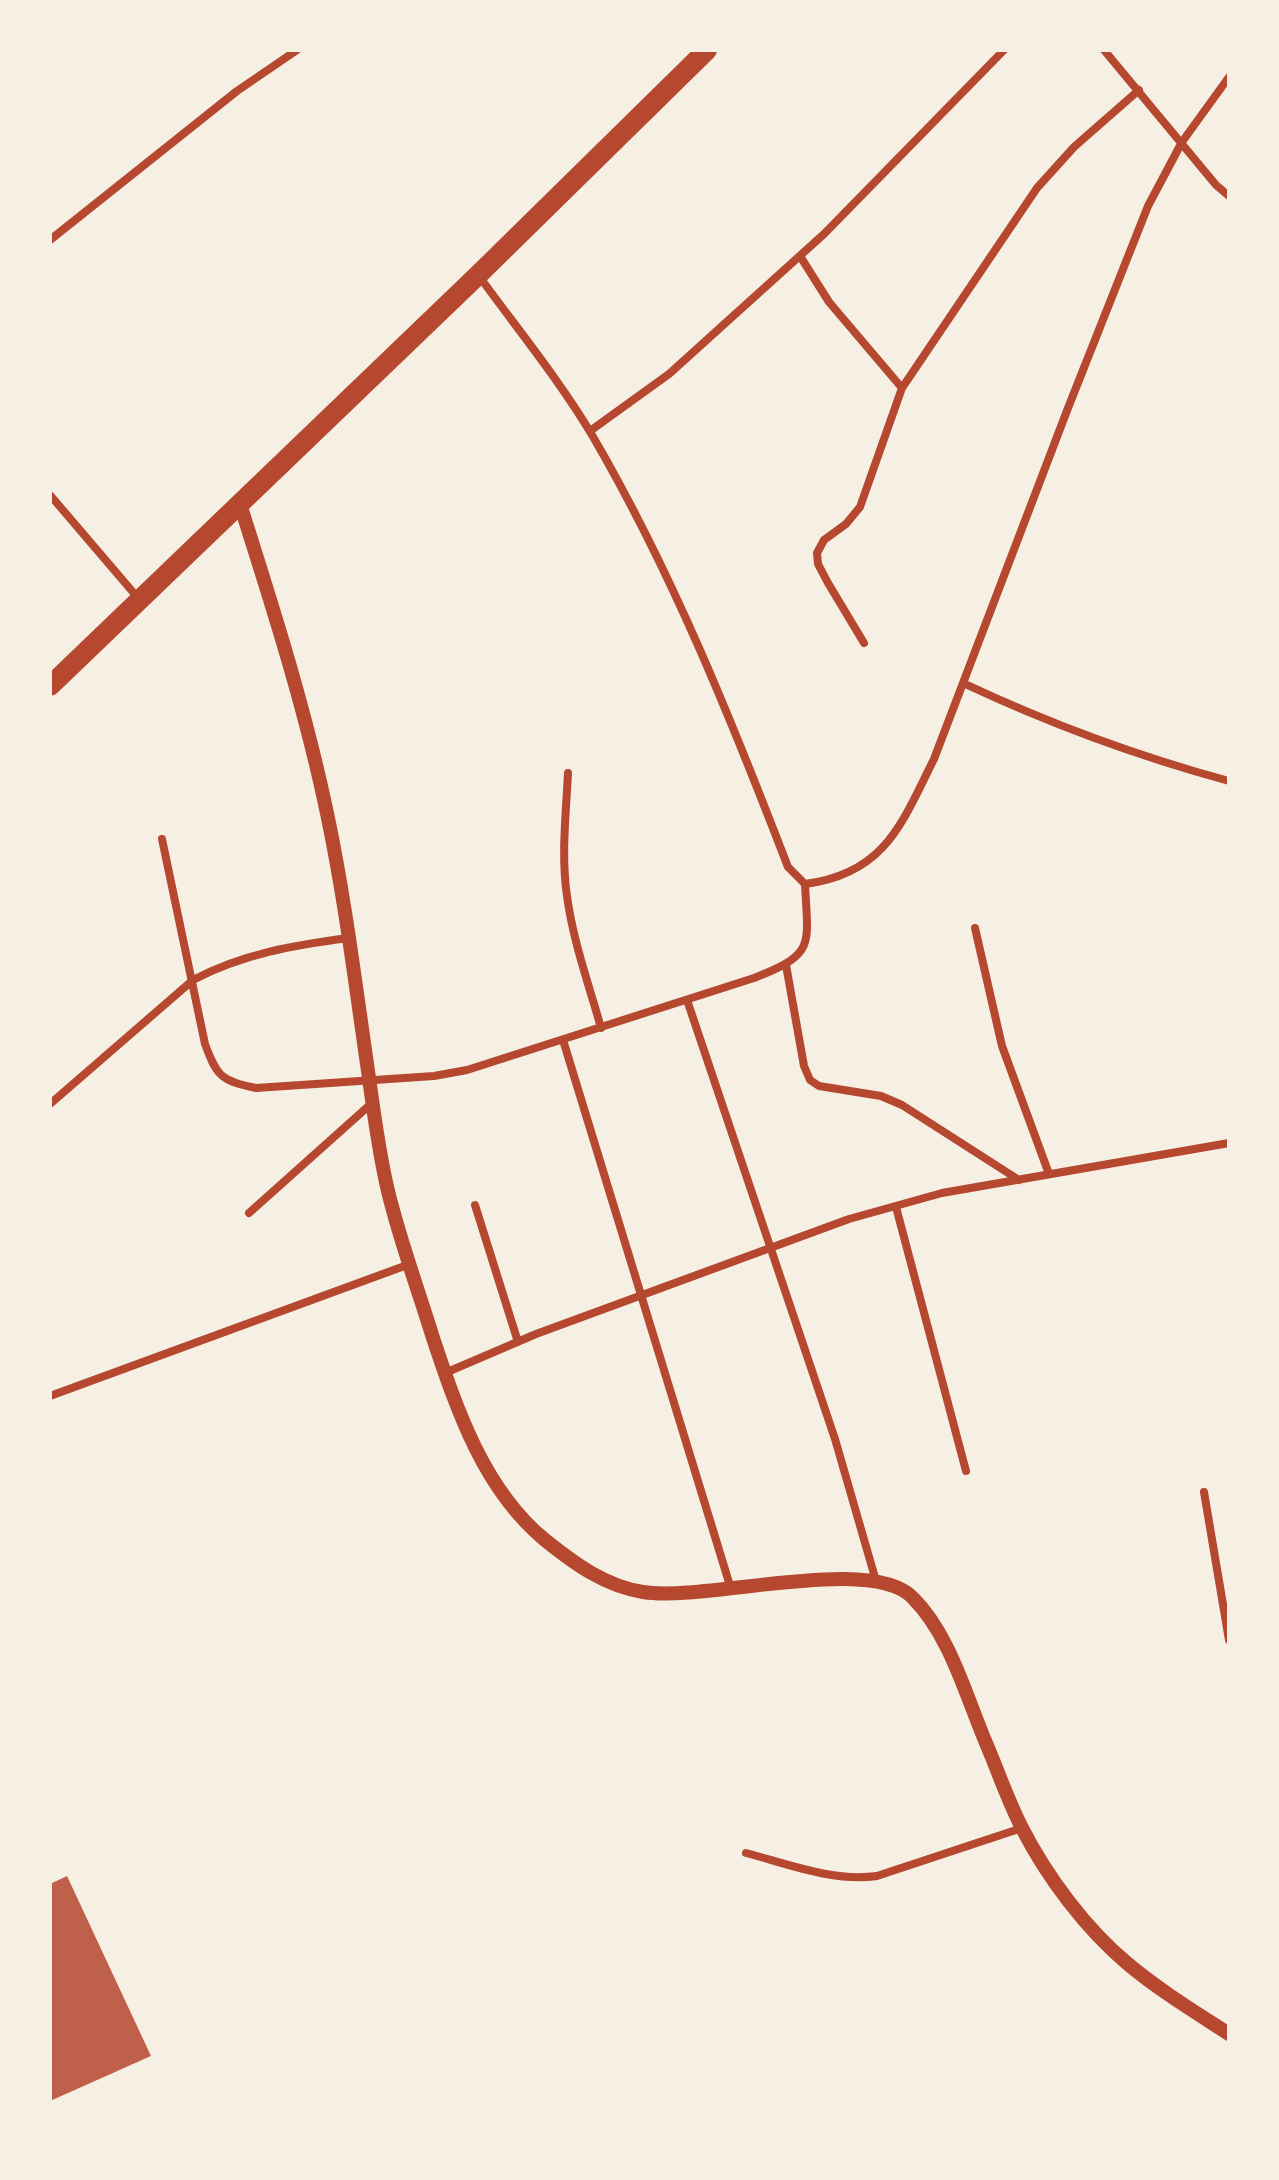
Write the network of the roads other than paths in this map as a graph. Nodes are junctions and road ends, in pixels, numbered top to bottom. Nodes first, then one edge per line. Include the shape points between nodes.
1 (297, 50) edge
2 (707, 50) edge
3 (1004, 50) edge
4 (1104, 50) edge
5 (281, 55) edge
6 (1229, 77) edge
7 (1139, 90) junction
8 (1182, 142) junction
9 (1229, 196) edge
10 (50, 240) edge
11 (800, 256) junction
12 (478, 275) junction
13 (902, 388) junction
14 (590, 431) junction
15 (50, 495) edge
16 (240, 504) junction
17 (140, 600) junction
18 (864, 643) dead end
19 (963, 683) junction
20 (50, 686) edge
21 (568, 773) dead end
22 (1229, 781) edge
23 (162, 839) dead end
24 (805, 884) junction
25 (975, 928) dead end
26 (349, 938) junction
27 (786, 965) junction
28 (193, 980) junction
29 (687, 1000) junction
30 (601, 1028) junction
31 (563, 1040) junction
32 (369, 1082) junction
33 (372, 1103) junction
34 (50, 1104) edge
35 (1229, 1143) edge
36 (1049, 1174) junction
37 (1019, 1180) junction
38 (475, 1205) dead end
39 (896, 1207) junction
40 (249, 1213) dead end
41 (770, 1248) junction
42 (410, 1264) junction
43 (641, 1296) junction
44 (518, 1342) junction
45 (445, 1373) junction
46 (50, 1396) edge
47 (966, 1471) dead end
48 (1204, 1492) dead end
49 (876, 1581) junction
50 (731, 1589) junction
51 (1229, 1640) edge
52 (1022, 1828) junction
53 (746, 1853) dead end
54 (1229, 2034) edge

1 - 5 street
2 - 12 main road
3 - 11 street
4 - 7 street
5 - 10 street
6 - 8 street
7 - 8 street
7 - 13 street via 1037,188
8 - 9 street
8 - 19 street via 1148,206
11 - 13 street via 829,302
11 - 14 street via 669,374
12 - 14 street
12 - 16 main road
13 - 18 street via 860,507 817,553 818,564
14 - 24 street via 635,512 725,705 788,867
15 - 17 street
16 - 17 main road
16 - 26 street via 294,674 327,811
17 - 20 main road
19 - 22 street via 1101,743
19 - 24 street via 934,759 883,850 853,873
21 - 30 street via 567,897
23 - 28 street
24 - 27 street via 808,938 801,954
25 - 36 street via 1002,1046
26 - 28 street via 253,955
26 - 32 street
27 - 29 street
27 - 37 street via 810,1080 902,1105
28 - 32 street via 213,1067 229,1083 256,1088
28 - 34 street
29 - 30 street
29 - 41 street
30 - 31 street
31 - 32 street via 467,1070
31 - 43 street
32 - 33 street
33 - 40 street
33 - 42 street via 388,1190
35 - 36 street
36 - 37 street
37 - 39 street
38 - 44 street
39 - 41 street
39 - 47 street
41 - 43 street
41 - 49 street via 835,1439
42 - 45 street
42 - 46 street
43 - 44 street
43 - 50 street
44 - 45 street
45 - 50 street via 489,1473 535,1532 563,1554 599,1579 642,1592
48 - 51 street
49 - 50 street via 855,1578
49 - 52 street via 910,1593 945,1646
52 - 53 street via 858,1878
52 - 54 street via 1057,1884 1126,1963

